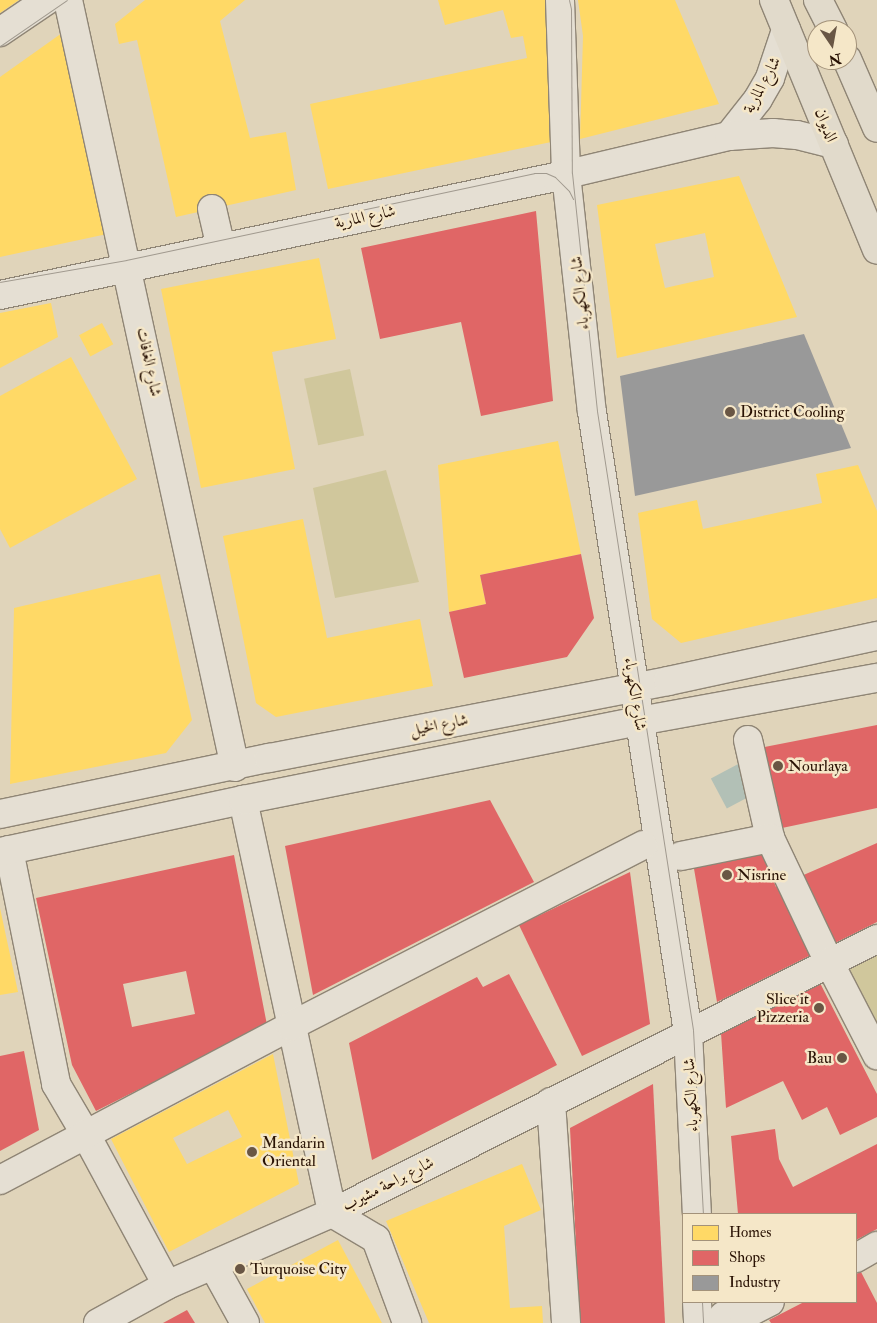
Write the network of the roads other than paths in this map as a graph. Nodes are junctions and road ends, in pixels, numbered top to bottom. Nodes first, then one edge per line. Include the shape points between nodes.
1 (47, 0) edge
2 (68, 0) edge
3 (560, 0) edge
4 (774, 0) edge
5 (818, 0) edge
6 (828, 20) edge
7 (786, 30) junction
8 (0, 32) edge
9 (852, 70) edge
10 (877, 128) edge
11 (729, 136) junction
12 (834, 144) junction
13 (566, 174) junction
14 (212, 209) dead end
15 (220, 248) junction
16 (877, 250) edge
17 (128, 268) junction
18 (0, 295) edge
19 (877, 636) edge
20 (877, 678) edge
21 (634, 688) junction
22 (640, 721) junction
23 (226, 726) junction
24 (748, 740) dead end
25 (269, 758) junction
26 (235, 766) junction
27 (243, 800) junction
28 (0, 814) edge
29 (770, 838) junction
30 (642, 845) dead end
31 (4, 851) edge
32 (681, 856) dead end
33 (877, 939) edge
34 (829, 962) junction
35 (291, 1026) junction
36 (688, 1032) junction
37 (877, 1055) edge
38 (551, 1102) junction
39 (86, 1135) junction
40 (0, 1180) edge
41 (332, 1213) junction
42 (697, 1213) edge
43 (877, 1246) edge
44 (857, 1257) edge
45 (213, 1265) junction
46 (167, 1285) junction
47 (700, 1303) edge
48 (768, 1303) edge
49 (728, 1319) edge
50 (98, 1323) edge
51 (245, 1323) edge
52 (407, 1323) edge
53 (566, 1323) edge

1 - 8 street
2 - 17 street, شارع الغافات
3 - 13 street, شارع الكهرباء
4 - 7 main road, الديوان
5 - 6 main road
7 - 11 street, شارع المارية via 770,78
7 - 12 main road, الديوان
9 - 10 main road
11 - 12 street, شارع المارية via 773,133
11 - 13 street, شارع المارية
12 - 16 main road, الديوان
13 - 15 street, شارع المارية
13 - 21 street, شارع الكهرباء via 592,412
14 - 15 street
15 - 17 street, شارع المارية
17 - 18 street, شارع المارية
17 - 23 street, شارع الغافات
19 - 21 street, شارع الخيل
20 - 22 street
21 - 22 street, شارع الكهرباء
21 - 25 street, شارع الخيل
22 - 27 street
22 - 36 street, شارع الكهرباء
23 - 25 street
23 - 26 street, شارع الغافات
24 - 29 street
25 - 26 street, شارع الخيل
26 - 28 street, شارع الخيل
27 - 31 street
27 - 35 street, شارع براحة مشيرب
29 - 32 street
29 - 34 street
30 - 35 street
31 - 39 street via 56,1084
33 - 34 street, شارع براحة مشيرب
34 - 36 street, شارع براحة مشيرب
34 - 37 street
35 - 39 street
35 - 41 street, شارع براحة مشيرب
36 - 38 street, شارع براحة مشيرب
36 - 42 street, شارع الكهرباء
38 - 41 street, شارع براحة مشيرب
38 - 53 street
39 - 40 street
39 - 46 street
41 - 45 street
41 - 52 street via 376,1239
43 - 44 street
45 - 46 street
45 - 51 street
46 - 50 street
47 - 49 street
48 - 49 street

